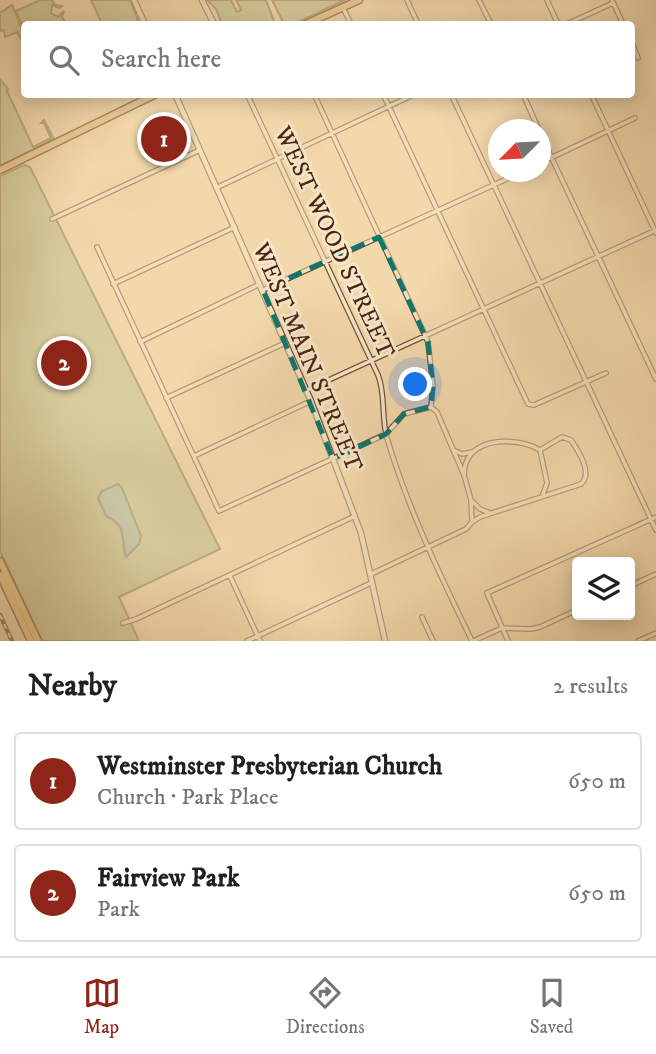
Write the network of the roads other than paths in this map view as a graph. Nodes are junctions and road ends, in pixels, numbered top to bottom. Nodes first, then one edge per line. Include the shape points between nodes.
1 (134, 0) edge
2 (202, 0) edge
3 (359, 0) edge
4 (407, 0) edge
5 (479, 0) edge
6 (547, 0) edge
7 (612, 2) edge
8 (343, 8) junction
9 (144, 21) edge
10 (212, 21) edge
11 (313, 21) edge
12 (350, 21) edge
13 (417, 21) edge
14 (490, 21) edge
15 (557, 21) edge
16 (573, 21) edge
17 (622, 21) edge
18 (635, 50) edge
19 (638, 58) dead end
20 (148, 98) edge
21 (177, 98) edge
22 (249, 98) edge
23 (315, 98) edge
24 (385, 98) edge
25 (407, 98) edge
26 (453, 98) edge
27 (525, 98) edge
28 (593, 98) edge
29 (389, 107) junction
30 (635, 118) dead end
31 (534, 119) edge
32 (608, 131) junction
33 (331, 133) junction
34 (200, 150) junction
35 (552, 158) joint
36 (277, 159) junction
37 (0, 170) edge
38 (500, 182) edge
39 (493, 185) junction
40 (216, 188) junction
41 (438, 209) junction
42 (52, 219) dead end
43 (235, 227) junction
44 (656, 231) edge
45 (379, 237) junction
46 (97, 247) dead end
47 (598, 257) junction
48 (326, 262) junction
49 (113, 284) junction
50 (539, 284) junction
51 (262, 287) junction
52 (484, 310) junction
53 (426, 336) junction
54 (140, 342) junction
55 (285, 342) junction
56 (372, 360) junction
57 (606, 373) dead end
58 (656, 379) edge
59 (586, 382) junction
60 (307, 390) junction
61 (166, 398) junction
62 (311, 401) junction
63 (430, 407) junction
64 (386, 435) junction
65 (452, 448) junction
66 (540, 450) junction
67 (472, 452) junction
68 (194, 456) junction
69 (333, 459) junction
70 (464, 475) junction
71 (542, 495) junction
72 (471, 500) junction
73 (491, 513) junction
74 (355, 516) junction
75 (653, 518) edge
76 (472, 522) junction
77 (656, 530) edge
78 (427, 548) junction
79 (0, 561) edge
80 (656, 574) edge
81 (0, 575) edge
82 (370, 575) junction
83 (230, 576) junction
84 (371, 583) junction
85 (635, 584) edge
86 (572, 612) edge
87 (422, 617) dead end
88 (123, 623) dead end
89 (502, 628) junction
90 (656, 633) edge
91 (259, 638) edge
92 (31, 641) edge
93 (38, 641) edge
94 (247, 641) edge
95 (385, 641) edge
96 (433, 641) edge
97 (472, 641) edge
98 (508, 641) edge
99 (638, 641) edge

1 - 9 street
2 - 10 street
3 - 8 main road
4 - 13 street
5 - 14 street
6 - 15 street
7 - 16 street
7 - 17 street
8 - 11 main road
8 - 12 street
18 - 19 street
20 - 37 main road
21 - 34 street, WEST MAIN STREET
22 - 36 street, WEST WOOD STREET
23 - 33 street
24 - 29 street
25 - 29 street
26 - 39 street
27 - 31 street
28 - 32 street
29 - 33 street
29 - 41 street
30 - 32 street
32 - 35 street
32 - 44 street
33 - 36 street
33 - 45 street
34 - 40 street, WEST MAIN STREET
34 - 42 street
35 - 47 street
36 - 40 street
36 - 48 street, WEST WOOD STREET
38 - 39 street
39 - 41 street
39 - 50 street
40 - 43 street, WEST MAIN STREET
41 - 45 street
41 - 52 street
43 - 49 street
43 - 51 street, WEST MAIN STREET
44 - 47 street
45 - 48 street
45 - 53 street
46 - 49 street
47 - 50 street
47 - 58 street
48 - 51 street
48 - 56 street, WEST WOOD STREET
49 - 54 street
50 - 52 street
50 - 59 street
51 - 54 street
51 - 55 street, WEST MAIN STREET
52 - 53 street
52 - 59 street via 526,401 534,405
53 - 56 street
53 - 63 street via 431,349
54 - 61 street
55 - 60 street, WEST MAIN STREET
55 - 61 street
56 - 60 street
56 - 64 street, WEST WOOD STREET via 381,382
57 - 59 street
59 - 75 street
60 - 62 street, WEST MAIN STREET
61 - 68 street
62 - 68 street
62 - 69 street, WEST MAIN STREET
63 - 64 street via 404,414
63 - 65 street via 437,412
64 - 69 street
64 - 78 street, WEST WOOD STREET
65 - 67 street via 462,454
65 - 70 street
66 - 67 street via 515,440
66 - 71 street via 547,483
66 - 71 street via 567,437 587,473 581,484
67 - 70 street
68 - 69 street via 219,511
69 - 74 street, WEST MAIN STREET
70 - 72 street
71 - 73 street
72 - 73 street
72 - 76 street
73 - 76 street
74 - 82 street, WEST MAIN STREET
74 - 83 street
75 - 77 street
75 - 89 street via 487,593
76 - 78 street
78 - 82 street
78 - 97 street, WEST WOOD STREET
79 - 93 main road
80 - 85 street
81 - 92 main road
82 - 84 street, WEST MAIN STREET
83 - 88 street
83 - 91 street
84 - 91 street
84 - 95 street, WEST MAIN STREET
86 - 89 street via 531,629
87 - 96 street
89 - 97 street
89 - 98 street
90 - 99 street
91 - 94 street

